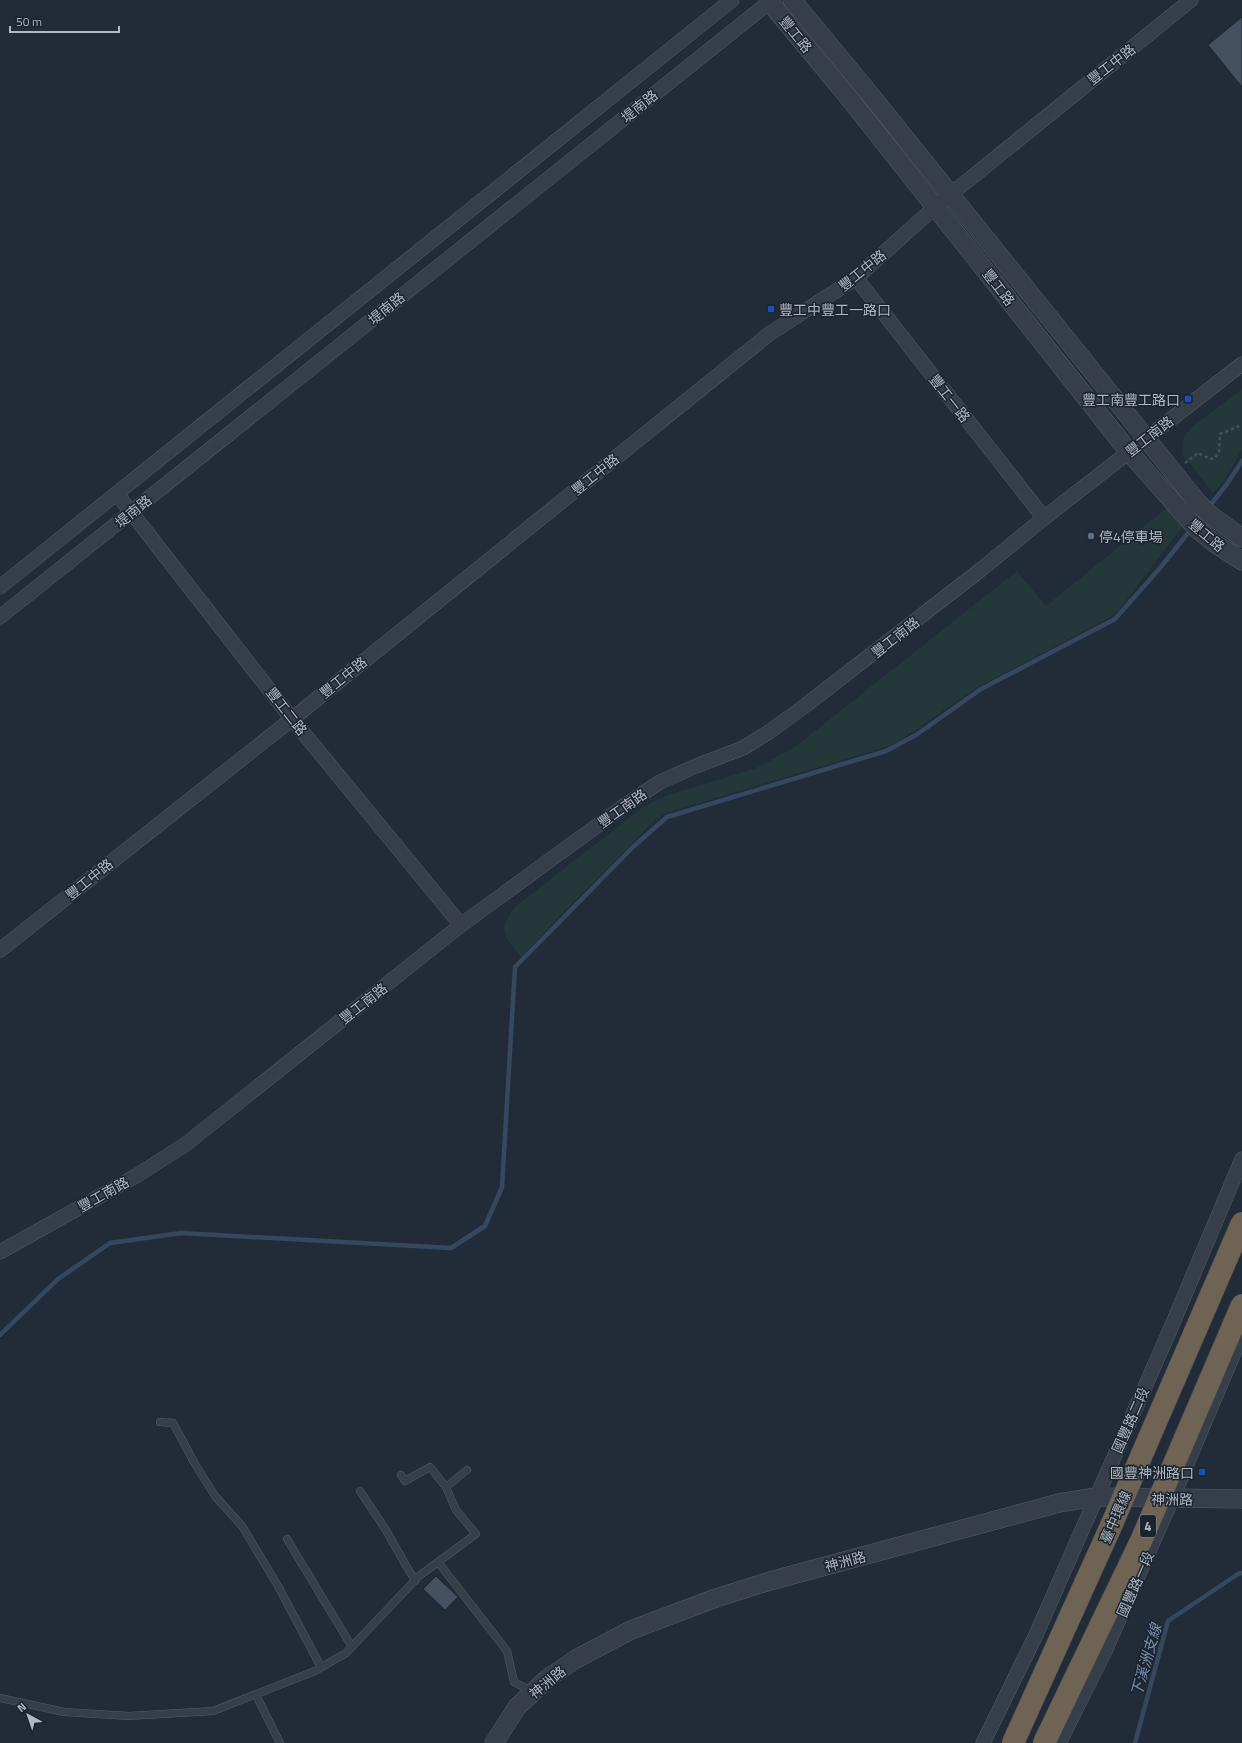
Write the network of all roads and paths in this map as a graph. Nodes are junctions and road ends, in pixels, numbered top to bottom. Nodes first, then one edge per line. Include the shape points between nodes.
1 (732, 0) edge
2 (792, 0) edge
3 (1191, 0) edge
4 (770, 1) edge
5 (950, 195) junction
6 (935, 207) junction
7 (856, 278) junction
8 (1242, 364) edge
9 (1242, 425) edge
10 (1146, 438) junction
11 (1129, 452) junction
12 (1173, 473) junction
13 (117, 494) junction
14 (132, 512) junction
15 (1044, 518) junction
16 (1242, 538) edge
17 (1242, 561) edge
18 (0, 587) edge
19 (0, 617) edge
20 (292, 719) junction
21 (461, 925) junction
22 (0, 950) edge
23 (1242, 1159) edge
24 (1242, 1223) edge
25 (0, 1252) edge
26 (1242, 1305) edge
27 (1242, 1334) edge
28 (160, 1422) dead end
29 (467, 1470) dead end
30 (401, 1475) dead end
31 (446, 1487) junction
32 (360, 1491) dead end
33 (1096, 1497) junction
34 (1172, 1499) junction
35 (1242, 1499) edge
36 (287, 1539) dead end
37 (438, 1562) junction
38 (415, 1581) junction
39 (352, 1647) junction
40 (321, 1667) junction
41 (533, 1692) junction
42 (256, 1695) junction
43 (0, 1698) edge
44 (280, 1743) edge
45 (494, 1743) edge
46 (983, 1743) edge
47 (1013, 1743) edge
48 (1044, 1743) edge
49 (1059, 1743) edge

1 - 13 street, 堤南路
2 - 5 street, 豐工路
3 - 5 street, 豐工中路
4 - 6 street, 豐工路
4 - 14 street, 堤南路
5 - 6 street, 豐工中路
5 - 10 street, 豐工路
6 - 7 street, 豐工中路
6 - 11 street, 豐工路
7 - 15 street, 豐工一路
7 - 20 street, 豐工中路 via 769,334
8 - 10 street, 豐工南路
9 - 12 path via 1220,434 1219,452 1215,458 1210,459 1198,453
10 - 11 street, 豐工南路
10 - 12 street, 豐工路
11 - 15 street, 豐工南路
11 - 17 street, 豐工路 via 1191,523 1214,543
12 - 16 street, 豐工路 via 1204,509
13 - 14 street, 豐工二路
13 - 18 street, 堤南路
14 - 19 street, 堤南路
14 - 20 street, 豐工二路
15 - 21 street, 豐工南路 via 984,568 769,732 743,748 660,782
20 - 21 street, 豐工二路
20 - 22 street, 豐工中路
21 - 25 street, 豐工南路 via 186,1144 136,1176
23 - 33 street, 國豐路二段
24 - 47 highway, 臺中環線, bridge via 1111,1526
26 - 48 highway, 4, bridge via 1141,1541
27 - 34 street, 國豐路一段
28 - 40 lane via 174,1423 215,1496 242,1526 278,1586
29 - 31 lane
30 - 31 lane via 405,1481 430,1468
31 - 37 lane via 456,1510 476,1534
32 - 38 lane
33 - 34 street, 神洲路
33 - 41 street, 神洲路 via 1059,1503 716,1598 631,1630 576,1659
33 - 46 street, 國豐路二段 via 1035,1637
34 - 35 street, 神洲路
34 - 49 street, 國豐路一段 via 1105,1651
36 - 39 lane
37 - 38 lane
37 - 41 lane via 507,1651 514,1682
38 - 39 lane
39 - 40 lane
40 - 42 lane
41 - 45 street, 神洲路 via 516,1707
42 - 43 lane via 213,1711 129,1716 64,1712
42 - 44 lane

